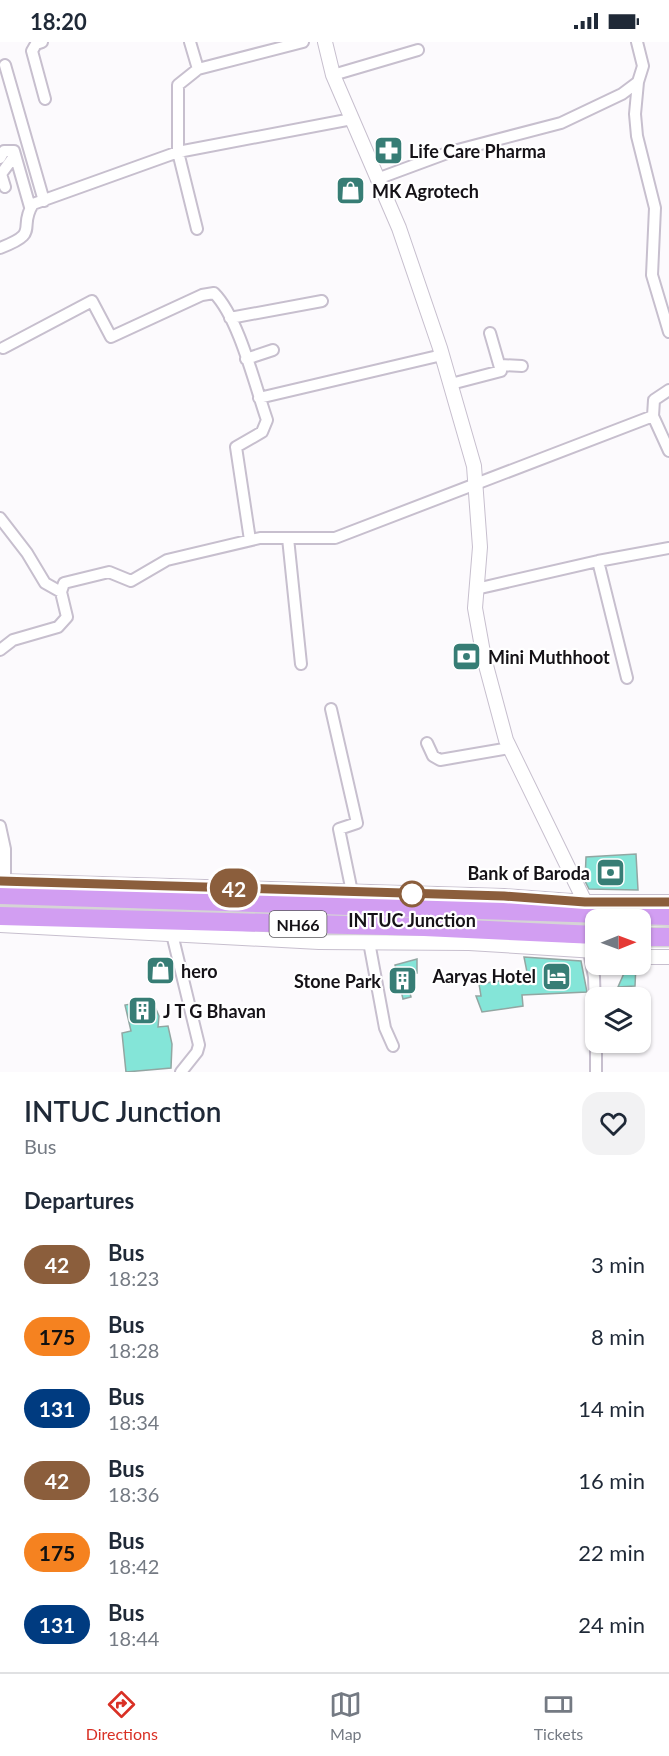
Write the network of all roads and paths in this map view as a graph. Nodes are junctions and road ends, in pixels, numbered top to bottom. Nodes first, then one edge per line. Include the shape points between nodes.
1 (42, 42) edge
2 (190, 42) edge
3 (303, 42) edge
4 (325, 42) edge
5 (638, 42) edge
6 (418, 50) dead end
7 (6, 65) dead end
8 (198, 69) junction
9 (333, 75) junction
10 (638, 82) junction
11 (45, 99) dead end
12 (352, 119) junction
13 (178, 152) junction
14 (15, 155) junction
15 (0, 158) edge
16 (377, 178) junction
17 (5, 187) dead end
18 (44, 201) junction
19 (30, 207) junction
20 (197, 229) dead end
21 (0, 248) edge
22 (322, 301) dead end
23 (230, 318) junction
24 (669, 332) edge
25 (490, 333) dead end
26 (1, 346) edge
27 (273, 350) dead end
28 (442, 355) junction
29 (246, 359) junction
30 (500, 365) junction
31 (522, 366) dead end
32 (451, 384) junction
33 (669, 390) edge
34 (259, 398) junction
35 (653, 416) junction
36 (669, 451) edge
37 (476, 484) junction
38 (0, 518) edge
39 (288, 538) junction
40 (250, 540) junction
41 (669, 548) edge
42 (598, 561) junction
43 (476, 589) junction
44 (61, 592) junction
45 (0, 650) edge
46 (301, 663) dead end
47 (627, 678) dead end
48 (331, 710) dead end
49 (427, 742) dead end
50 (510, 748) junction
51 (0, 826) edge
52 (2, 885) edge
53 (352, 892) junction
54 (329, 898) junction
55 (585, 902) junction
56 (669, 902) edge
57 (0, 916) edge
58 (669, 916) edge
59 (0, 925) edge
60 (172, 934) junction
61 (651, 937) edge
62 (669, 938) edge
63 (369, 942) junction
64 (585, 942) edge
65 (585, 943) edge
66 (651, 957) edge
67 (669, 957) edge
68 (393, 1046) dead end
69 (596, 1053) edge
70 (181, 1072) edge
71 (596, 1072) edge

1 - 11 street via 32,51
2 - 8 street
3 - 8 street
4 - 9 street
5 - 10 street via 643,66
6 - 9 street
7 - 18 street
8 - 13 street via 178,85
9 - 12 street
10 - 16 street via 622,94 561,123 450,152
10 - 24 street via 634,114 655,208 652,275
12 - 13 street
12 - 16 street
13 - 18 street
13 - 20 street
14 - 15 street via 14,151 4,151
14 - 17 street via 1,174
14 - 19 street
16 - 28 street via 399,228
18 - 19 street
19 - 21 street via 26,234
22 - 23 street
23 - 26 street via 214,293 111,337 92,301
23 - 29 street
25 - 30 street
27 - 29 street
28 - 32 street
28 - 34 street
29 - 34 street
30 - 31 street
30 - 32 street via 501,371
32 - 37 street
33 - 35 street via 654,400
34 - 40 street via 267,420 262,432 236,447
35 - 36 street
35 - 37 street
37 - 39 street via 335,538
37 - 43 street via 480,547
38 - 44 street via 45,583
39 - 40 street
39 - 46 street
40 - 44 street via 167,560 131,581 109,572 64,583
41 - 42 street
42 - 43 street
42 - 47 street
43 - 50 street via 475,609 484,658
44 - 45 street via 67,616 58,627 13,640
48 - 53 street via 357,823 339,829
49 - 50 street via 433,756 440,760
50 - 55 street
51 - 52 street via 5,849
52 - 54 highway, NH66
53 - 54 street
53 - 55 street
54 - 58 highway, NH66
55 - 56 street
57 - 64 highway, NH66 via 412,927
59 - 60 street
60 - 63 street
60 - 70 street via 199,1045
61 - 62 highway
63 - 65 street
63 - 68 street via 385,1028
66 - 67 street
69 - 71 street

